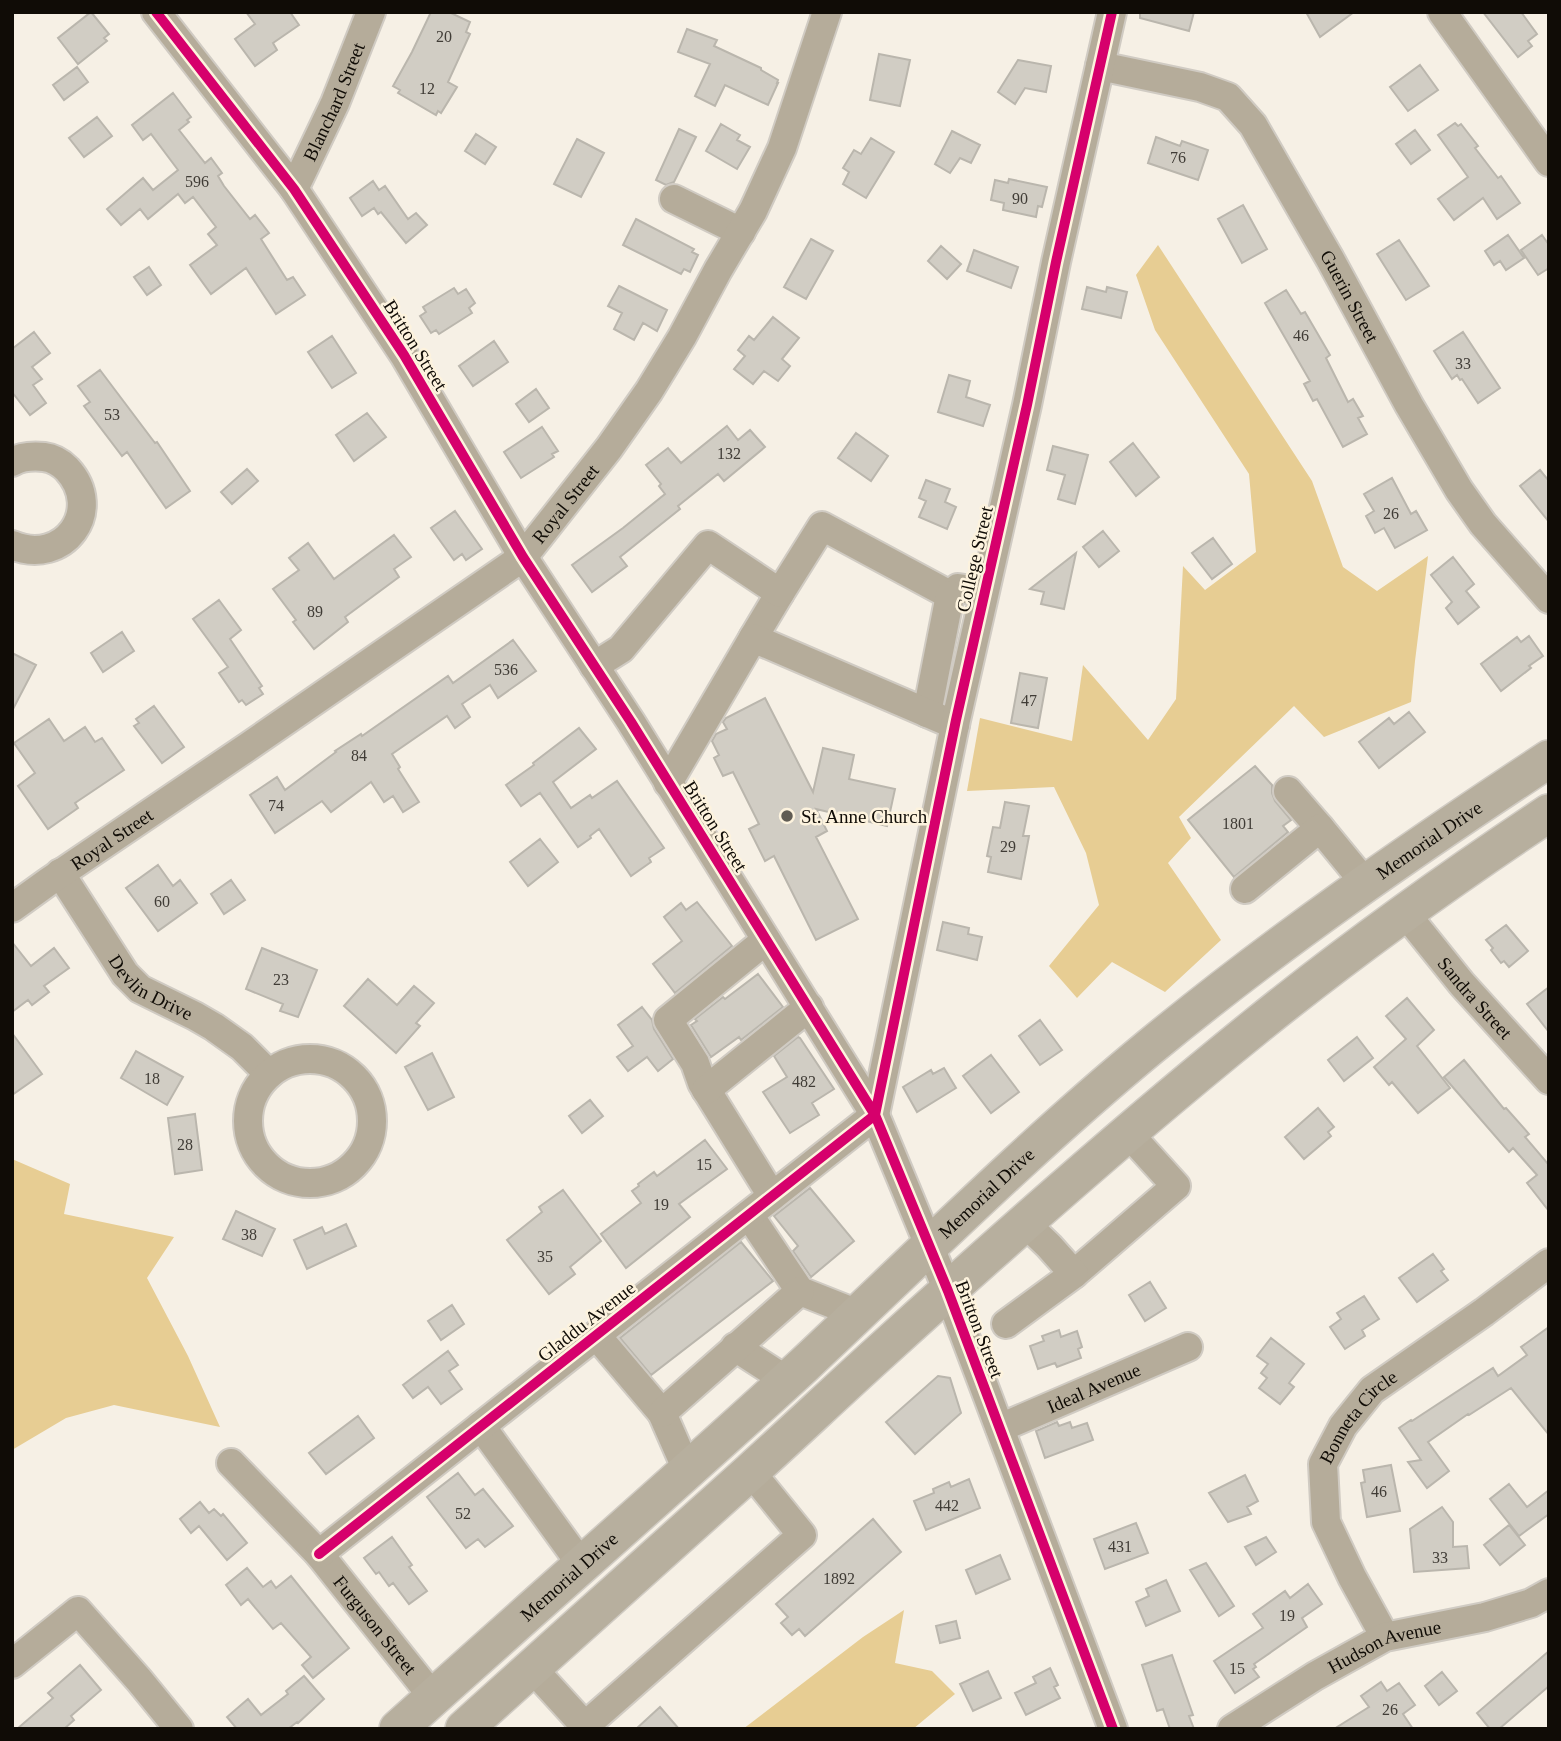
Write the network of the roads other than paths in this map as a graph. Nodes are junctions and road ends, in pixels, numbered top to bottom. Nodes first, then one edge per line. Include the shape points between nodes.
1 (156, 12) edge
2 (371, 12) edge
3 (827, 12) edge
4 (1112, 12) edge
5 (1441, 12) edge
6 (1100, 66) junction
7 (1549, 162) edge
8 (294, 189) junction
9 (674, 199) dead end
10 (741, 232) junction
11 (12, 462) edge
12 (12, 545) edge
13 (523, 557) junction
14 (984, 592) junction
15 (779, 593) junction
16 (950, 595) junction
17 (1549, 599) edge
18 (753, 638) junction
19 (594, 666) junction
20 (927, 713) junction
21 (955, 725) junction
22 (1549, 759) edge
23 (668, 782) junction
24 (1289, 791) dead end
25 (1549, 813) edge
26 (1320, 828) junction
27 (60, 873) junction
28 (1366, 884) junction
29 (1245, 888) dead end
30 (12, 908) edge
31 (1405, 913) junction
32 (766, 940) junction
33 (809, 1007) junction
34 (269, 1074) junction
35 (1549, 1080) edge
36 (706, 1090) junction
37 (876, 1115) junction
38 (1128, 1133) junction
39 (772, 1196) junction
40 (749, 1215) junction
41 (1025, 1223) junction
42 (929, 1247) junction
43 (1549, 1263) edge
44 (1074, 1274) junction
45 (800, 1291) junction
46 (948, 1291) junction
47 (858, 1314) junction
48 (1006, 1324) dead end
49 (596, 1335) junction
50 (735, 1347) junction
51 (1188, 1347) dead end
52 (786, 1380) junction
53 (662, 1413) junction
54 (481, 1426) junction
55 (1000, 1428) junction
56 (231, 1463) dead end
57 (687, 1470) junction
58 (750, 1471) junction
59 (319, 1554) junction
60 (581, 1564) junction
61 (1549, 1593) edge
62 (1385, 1637) junction
63 (14, 1658) edge
64 (531, 1668) junction
65 (433, 1697) junction
66 (467, 1728) edge
67 (584, 1728) edge
68 (179, 1729) edge
69 (397, 1729) edge
70 (1113, 1729) edge
71 (1232, 1729) edge

1 - 8 street, Britton Street
2 - 8 street, Blanchard Street
3 - 10 street, Royal Street via 782,148
4 - 6 street, College Street
5 - 7 street
6 - 14 street, College Street
6 - 17 street, Guerin Street via 1228,97 1252,125 1459,490
8 - 13 street, Britton Street via 404,355
9 - 10 street
10 - 13 street, Royal Street via 649,391
11 - 12 street via 33,456 63,465 74,477 82,506 79,522 58,545 28,551
13 - 19 street, Britton Street
13 - 27 street, Royal Street
14 - 16 street via 958,589
14 - 21 street, College Street
15 - 16 street via 822,526
15 - 18 street
15 - 19 street via 708,545 621,649
16 - 20 street
18 - 20 street
18 - 23 street
19 - 23 street, Britton Street
20 - 21 street
21 - 37 street, College Street
22 - 28 main road, Memorial Drive
23 - 32 street, Britton Street
24 - 26 street
25 - 31 main road
26 - 28 street
26 - 29 street
27 - 30 street, Royal Street
27 - 34 street, Devlin Drive via 125,974 140,989 214,1027
28 - 42 main road, Memorial Drive via 1153,1044
31 - 35 street, Sandra Street
31 - 38 main road via 1258,1025
32 - 33 street, Britton Street
32 - 36 street via 668,1020
33 - 36 street
33 - 37 street, Britton Street
34 - 34 street via 254,1093 248,1117 251,1141 263,1162 282,1177 306,1183 330,1180 351,1168 366,1149 372,1126 369,1102 357,1080 338,1065 314,1059 290,1062
36 - 39 street
37 - 39 street, Gladdu Avenue
37 - 42 street, Britton Street
38 - 41 main road
38 - 44 street via 1176,1186
39 - 40 street, Gladdu Avenue
40 - 45 street
40 - 49 street, Gladdu Avenue
41 - 44 street
41 - 46 main road
42 - 46 street, Britton Street
42 - 47 main road, Memorial Drive
43 - 62 street, Bonneta Circle via 1372,1390 1343,1426 1323,1464 1326,1522
44 - 48 street
45 - 47 street
45 - 50 street
46 - 55 street, Britton Street
46 - 58 main road
47 - 52 main road, Memorial Drive
49 - 53 street
49 - 54 street, Gladdu Avenue
50 - 52 street
50 - 53 street
51 - 55 street, Ideal Avenue
52 - 57 main road, Memorial Drive
53 - 57 street
54 - 59 street, Gladdu Avenue
54 - 60 street
55 - 70 street, Britton Street
56 - 59 street, Furguson Street
57 - 60 main road, Memorial Drive
58 - 64 main road
58 - 67 street via 802,1535
59 - 65 street, Furguson Street
60 - 65 main road, Memorial Drive
61 - 62 street, Hudson Avenue via 1485,1617
62 - 71 street, Hudson Avenue
63 - 68 street via 78,1611
64 - 66 main road
64 - 67 street
65 - 69 main road, Memorial Drive

